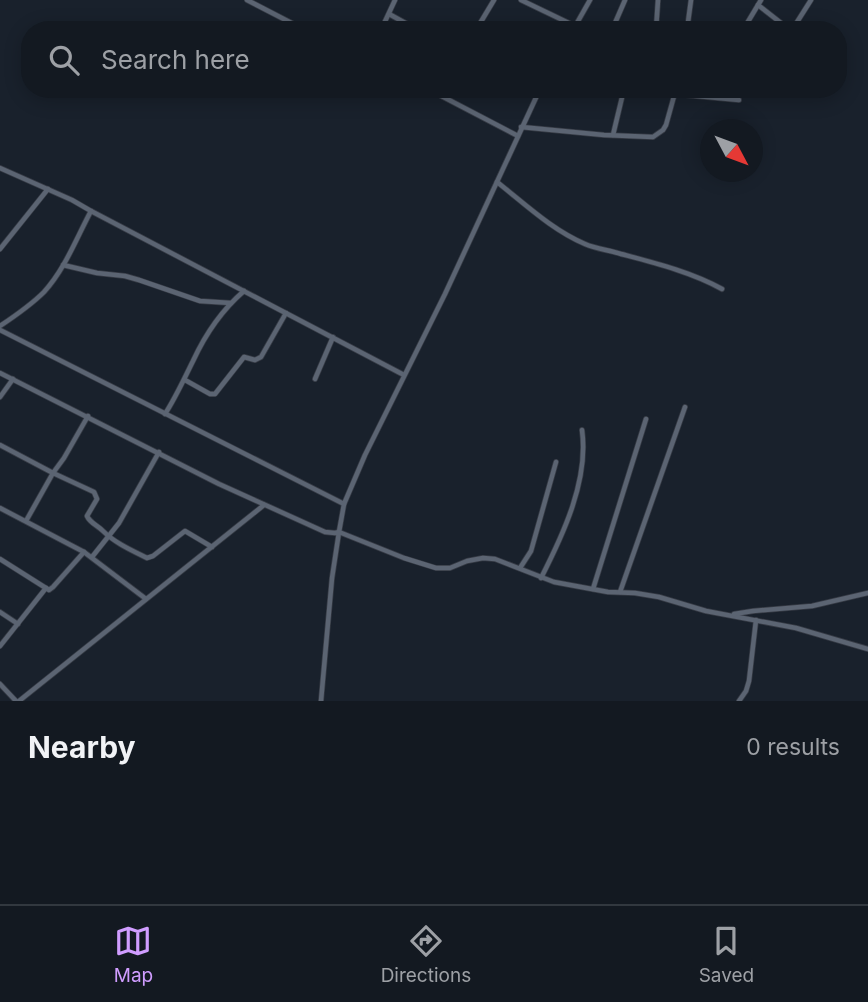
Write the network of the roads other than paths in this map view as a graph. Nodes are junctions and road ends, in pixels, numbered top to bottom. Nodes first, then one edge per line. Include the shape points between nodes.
1 (247, 0) edge
2 (396, 0) edge
3 (494, 0) edge
4 (521, 0) edge
5 (590, 0) edge
6 (625, 0) edge
7 (658, 0) edge
8 (691, 0) edge
9 (811, 0) edge
10 (760, 3) edge
11 (388, 14) junction
12 (288, 21) edge
13 (385, 21) edge
14 (401, 21) edge
15 (481, 21) edge
16 (561, 21) edge
17 (578, 21) edge
18 (616, 21) edge
19 (657, 21) edge
20 (688, 21) edge
21 (749, 21) edge
22 (781, 21) edge
23 (797, 21) edge
24 (445, 98) edge
25 (536, 98) edge
26 (622, 98) edge
27 (673, 98) edge
28 (723, 98) edge
29 (739, 100) dead end
30 (522, 127) junction
31 (613, 135) junction
32 (518, 136) junction
33 (0, 168) edge
34 (498, 182) junction
35 (48, 189) junction
36 (91, 211) junction
37 (0, 249) edge
38 (63, 265) junction
39 (722, 289) dead end
40 (244, 291) junction
41 (231, 303) junction
42 (286, 313) junction
43 (0, 328) edge
44 (333, 337) junction
45 (0, 373) edge
46 (404, 375) junction
47 (13, 379) junction
48 (315, 379) dead end
49 (185, 380) junction
50 (0, 397) edge
51 (685, 407) dead end
52 (165, 414) junction
53 (88, 416) junction
54 (646, 419) dead end
55 (582, 430) dead end
56 (0, 445) edge
57 (159, 452) junction
58 (556, 462) dead end
59 (53, 472) junction
60 (344, 504) junction
61 (264, 505) junction
62 (0, 508) edge
63 (26, 521) junction
64 (339, 532) junction
65 (108, 538) junction
66 (212, 547) junction
67 (84, 552) junction
68 (92, 557) junction
69 (0, 559) edge
70 (520, 568) junction
71 (541, 578) junction
72 (46, 588) junction
73 (593, 589) junction
74 (620, 592) junction
75 (868, 593) edge
76 (146, 599) junction
77 (0, 612) edge
78 (730, 615) junction
79 (756, 620) junction
80 (19, 624) junction
81 (0, 646) edge
82 (868, 649) edge
83 (0, 684) edge
84 (17, 701) edge
85 (321, 701) edge
86 (739, 701) edge

1 - 12 street
2 - 11 street
3 - 15 street
4 - 16 street
5 - 17 street
6 - 18 street
7 - 19 street
8 - 20 street
9 - 23 street
10 - 21 street
10 - 22 street
11 - 13 street
11 - 14 street
24 - 32 street
25 - 30 street
26 - 31 street
27 - 31 street via 666,125 658,134
28 - 29 street
30 - 31 street
30 - 32 street
32 - 34 street
33 - 35 street
34 - 39 street via 583,243 701,278
34 - 46 street
35 - 36 street
35 - 37 street
36 - 38 street
36 - 40 street
38 - 41 street via 125,276 200,301
38 - 43 street via 39,297
40 - 41 street
40 - 42 street
41 - 49 street
42 - 44 street
42 - 49 street via 261,357 243,358 214,394
43 - 52 street
44 - 46 street
44 - 48 street
45 - 47 street
46 - 60 street
47 - 50 street
47 - 53 street
49 - 52 street
51 - 74 street
52 - 60 street
53 - 57 street
53 - 59 street
54 - 73 street
55 - 71 street via 579,480 560,540
56 - 59 street
57 - 61 street
57 - 65 street
58 - 70 street via 531,551
59 - 63 street
59 - 65 street via 94,492 97,499 87,518
60 - 64 street
61 - 64 street via 325,532
61 - 66 street
62 - 63 street
63 - 67 street
64 - 70 street via 436,568 483,558
64 - 85 street
65 - 66 street via 149,558 185,531
65 - 68 street
66 - 76 street
67 - 68 street
67 - 72 street via 54,587
68 - 76 street
69 - 72 street
70 - 71 street
71 - 73 street
72 - 80 street
73 - 74 street
74 - 78 street
75 - 78 street via 811,606
76 - 84 street
77 - 80 street
78 - 79 street
79 - 82 street
79 - 86 street via 749,681
80 - 81 street
83 - 84 street

